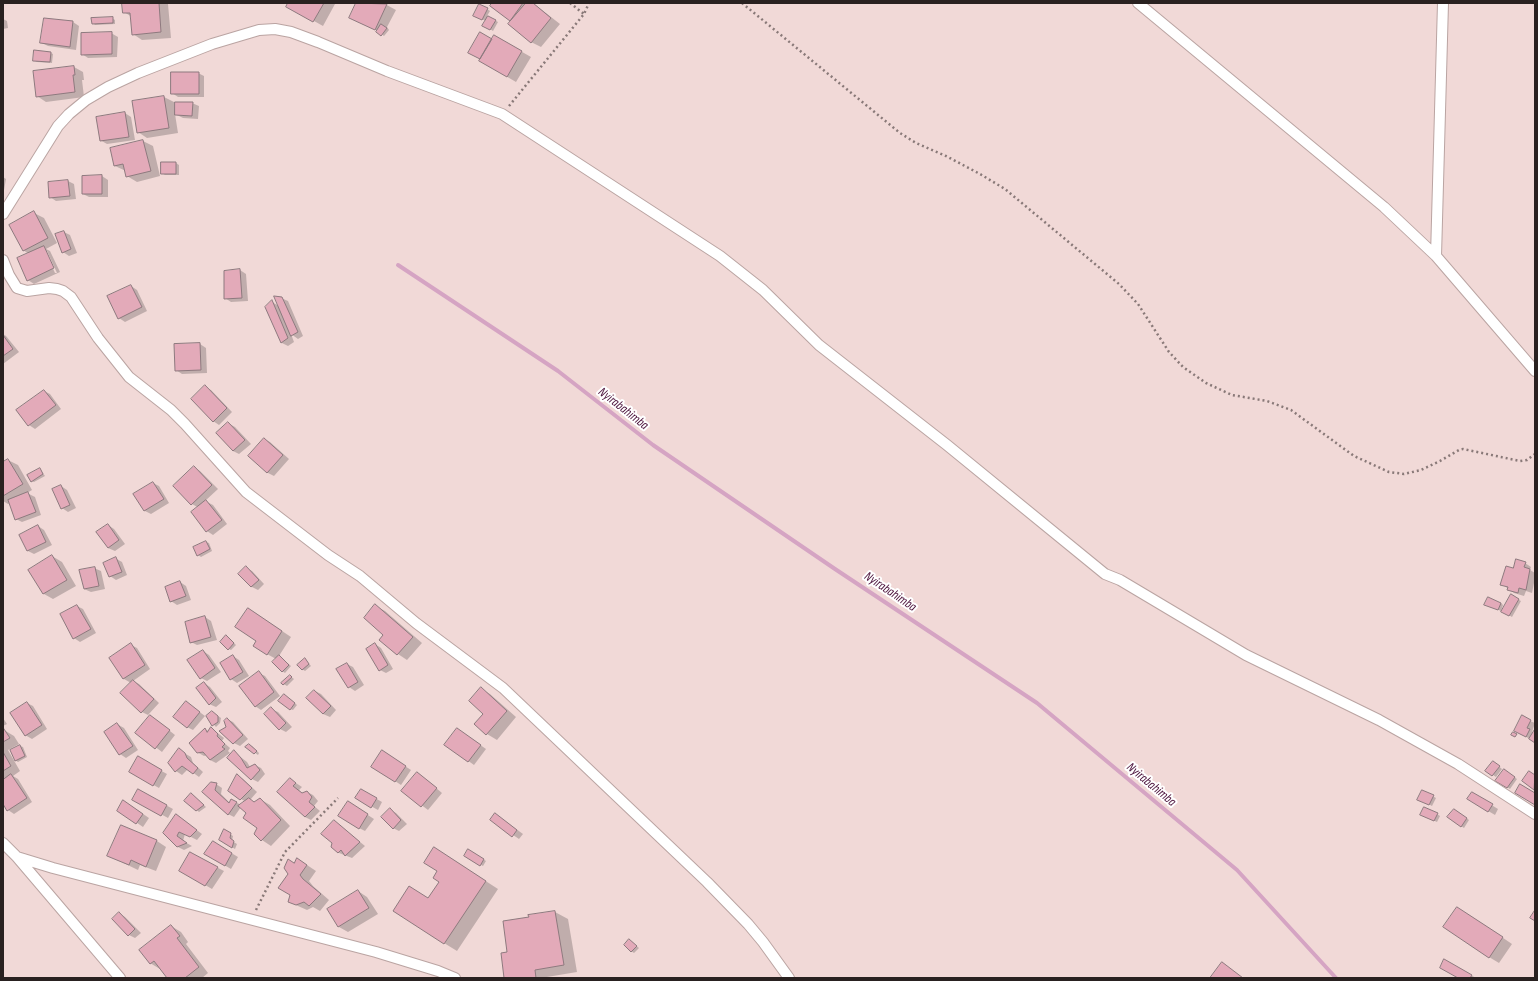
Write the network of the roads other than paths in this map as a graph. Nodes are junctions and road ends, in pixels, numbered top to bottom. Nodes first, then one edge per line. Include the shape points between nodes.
1 (1138, 3) edge
2 (1443, 3) edge
3 (3, 214) edge
4 (1436, 256) junction
5 (3, 260) edge
6 (1535, 371) edge
7 (1535, 814) edge
8 (3, 843) edge
9 (17, 857) junction
10 (120, 978) edge
11 (455, 978) edge
12 (789, 978) edge

1 - 4 street via 1384,207
2 - 4 street
3 - 7 street via 58,126 86,100 108,86 175,57 260,30 291,32 502,114 720,256 763,290 819,345 1105,574 1120,580 1246,655 1380,720 1458,764
4 - 6 street
5 - 12 street via 17,288 27,291 57,289 71,297 98,338 129,377 171,410 258,502 360,576 416,623 503,688 707,882 748,924
8 - 9 street
9 - 10 street
9 - 11 street via 376,952

